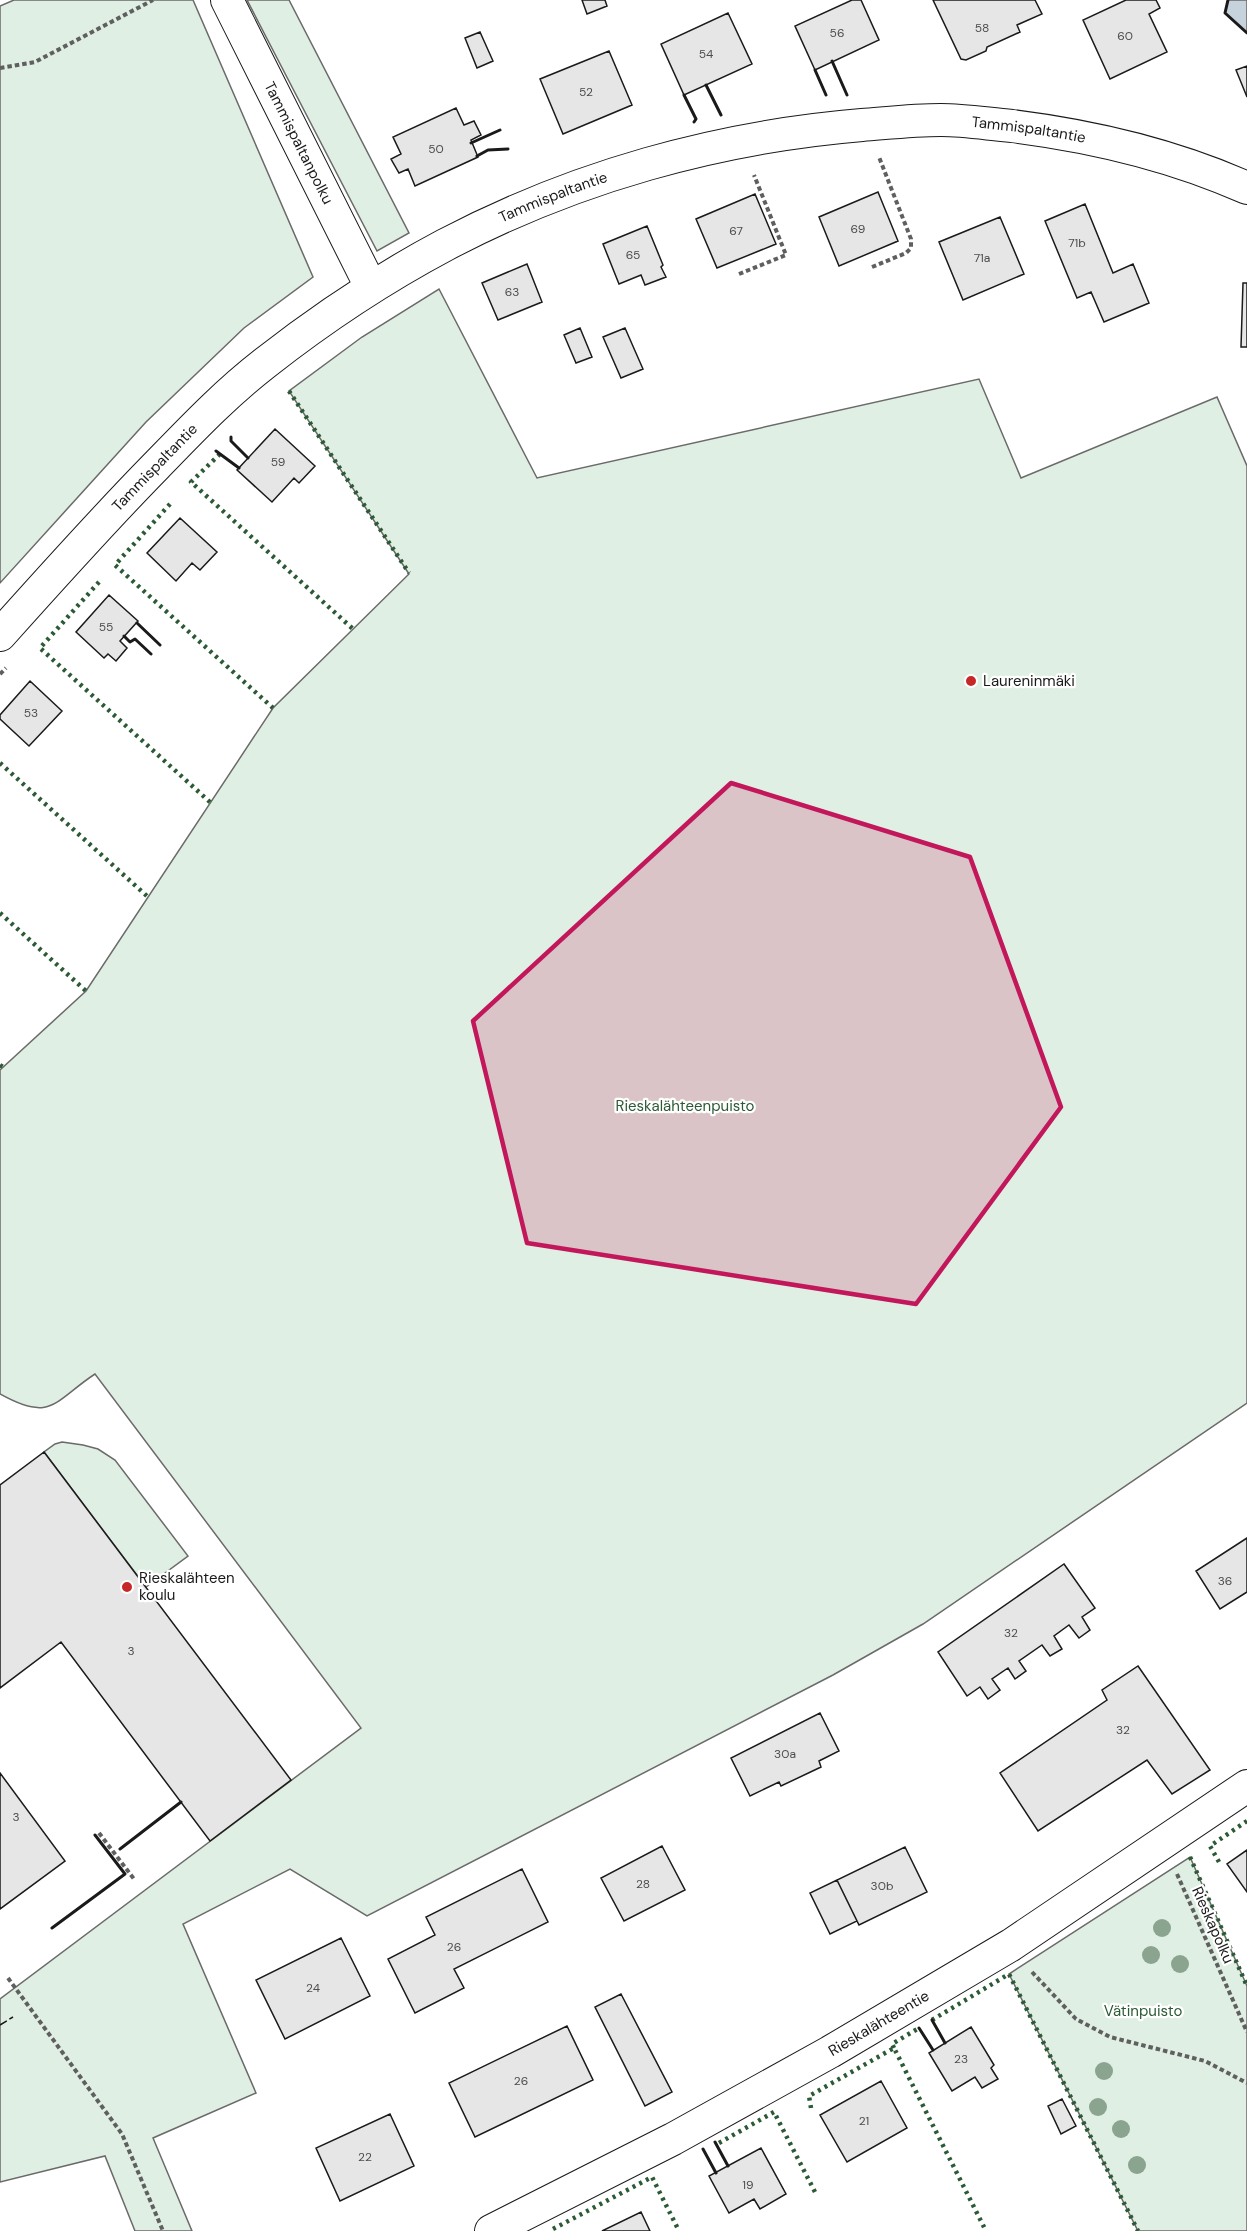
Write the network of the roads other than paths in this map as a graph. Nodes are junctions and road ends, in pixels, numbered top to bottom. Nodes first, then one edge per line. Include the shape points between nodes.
1 (227, 0) edge
2 (1247, 188) edge
3 (371, 287) junction
4 (0, 635) edge
5 (1247, 1786) edge
6 (492, 2231) edge

1 - 3 street, Tammispaltanpolku
2 - 3 street, Tammispaltantie via 1156,155 1028,128 924,120 815,129 694,152 603,177 478,229
3 - 4 street, Tammispaltantie via 262,365 207,413
5 - 6 street, Rieskalähteentie via 1011,1946 683,2133

